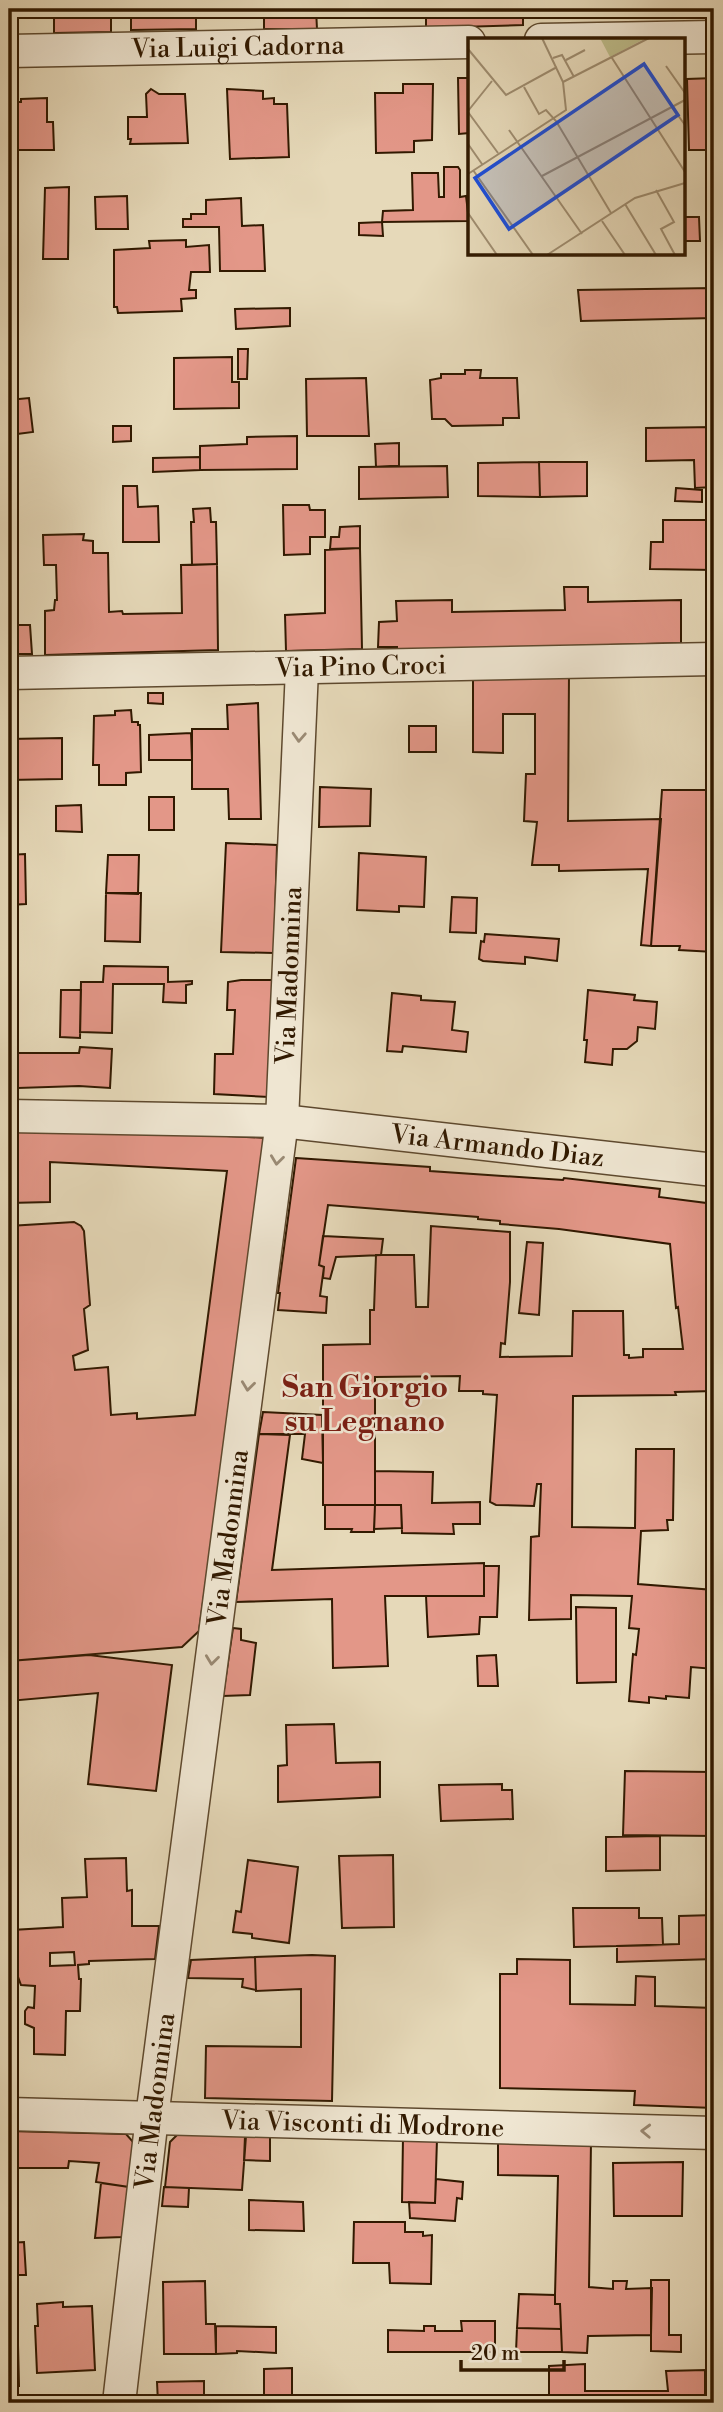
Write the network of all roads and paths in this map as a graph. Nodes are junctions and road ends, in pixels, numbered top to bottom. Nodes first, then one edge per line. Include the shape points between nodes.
1 (714, 37) edge
2 (656, 38) edge
3 (468, 42) edge
4 (9, 51) edge
5 (714, 659) edge
6 (302, 669) junction
7 (9, 673) edge
8 (9, 1116) edge
9 (282, 1121) junction
10 (714, 1170) edge
11 (9, 2114) edge
12 (152, 2117) junction
13 (714, 2133) edge
14 (119, 2403) edge

1 - 2 street
3 - 4 street, Via Luigi Cadorna
5 - 6 street, Via Pino Croci
6 - 7 street, Via Pino Croci
6 -> 9 street, Via Madonnina
8 - 9 street, Via Armando Diaz
9 - 10 street, Via Armando Diaz
9 -> 12 street, Via Madonnina
11 - 12 street, Via Visconti di Modrone
13 -> 12 street, Via Visconti di Modrone
12 - 14 street, Via Madonnina

